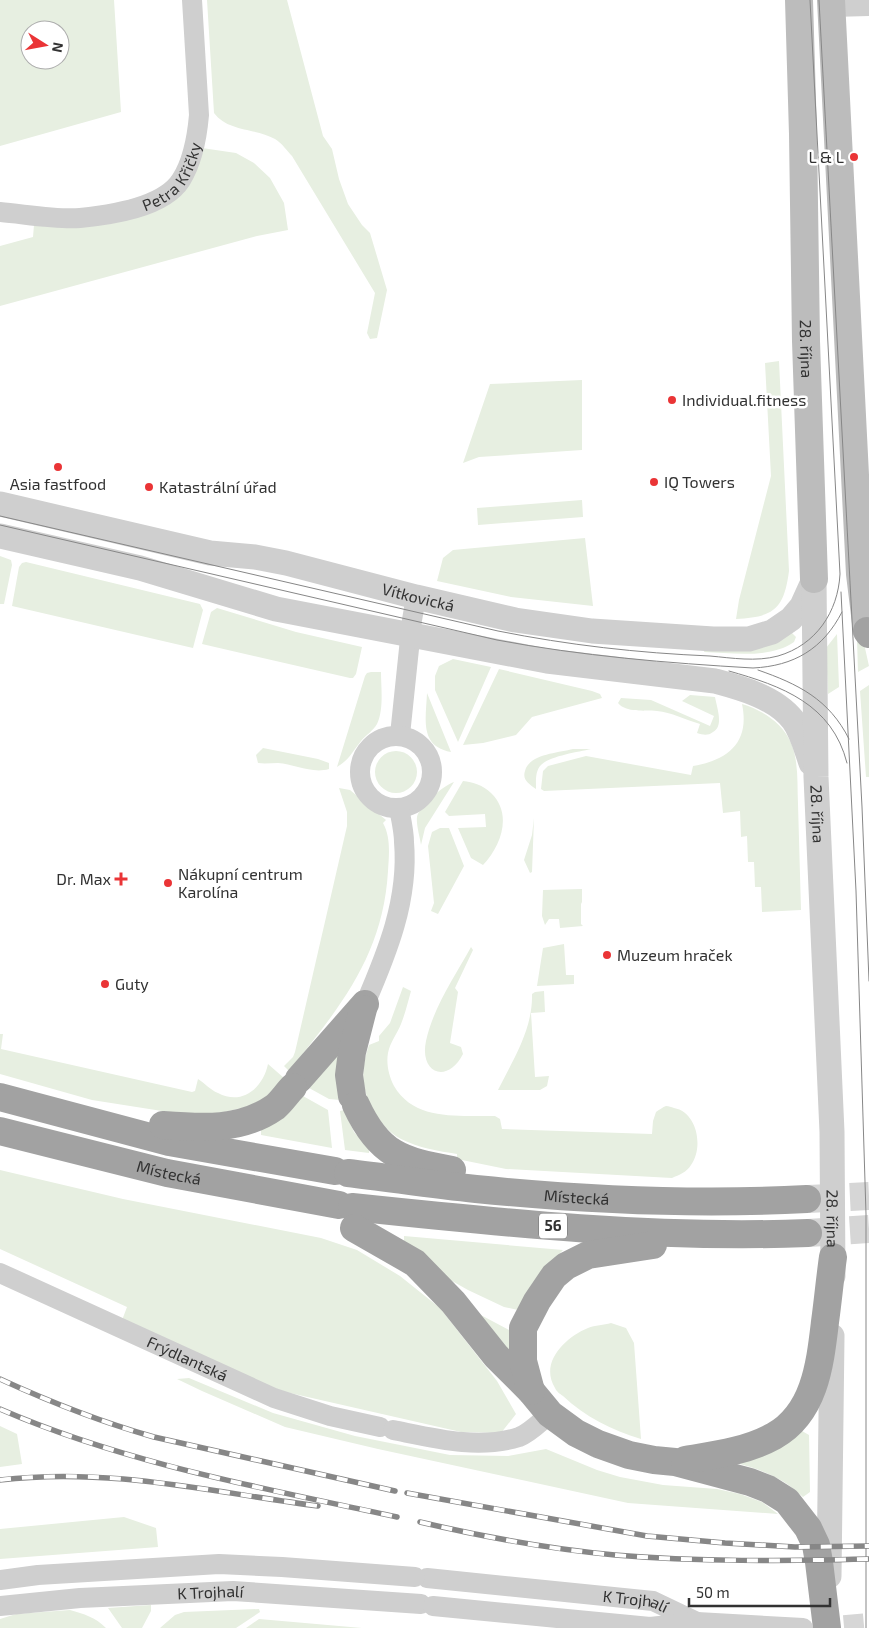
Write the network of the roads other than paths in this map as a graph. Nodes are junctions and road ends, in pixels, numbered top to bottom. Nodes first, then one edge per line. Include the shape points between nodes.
1 (192, 0) edge
2 (799, 0) edge
3 (832, 4) edge
4 (869, 6) edge
5 (0, 212) edge
6 (0, 504) edge
7 (0, 536) edge
8 (814, 579) junction
9 (416, 597) junction
10 (411, 634) junction
11 (868, 634) edge
12 (400, 735) junction
13 (816, 777) junction
14 (400, 808) junction
15 (364, 1004) junction
16 (0, 1097) edge
17 (42, 1110) junction
18 (0, 1131) edge
19 (578, 1196) junction
20 (807, 1199) tunnel mouth
21 (347, 1216) junction
22 (808, 1233) tunnel mouth
23 (755, 1235) junction
24 (833, 1257) junction
25 (0, 1273) edge
26 (531, 1391) junction
27 (550, 1414) junction
28 (675, 1462) junction
29 (0, 1580) edge
30 (0, 1606) edge
31 (696, 1625) edge
32 (625, 1626) edge
33 (792, 1628) edge
34 (827, 1628) edge

1 - 5 street, Petra Křičky via 198,134 191,160 180,182 164,197 148,205 119,212 79,218
2 - 8 main road, 28. října
3 - 4 street
3 - 11 main road via 860,574
6 - 9 street, Vítkovická via 195,550 286,563
7 - 10 street via 140,568 276,609
8 - 9 street, Vítkovická via 802,606 791,619 761,636 741,640 592,632 516,620
8 - 13 street, 28. října
9 - 10 street
10 - 12 street
10 - 13 street via 547,661 714,681 745,690 775,704 794,721
12 - 14 street via 414,740 424,749 431,761 433,775 424,795 413,804
12 - 14 street via 386,736 373,743 361,761 360,775 373,800 385,807
13 - 24 street, 28. října via 832,1132
14 - 15 street via 405,861 402,898 385,955
15 - 17 highway, 56 via 276,1106 254,1119 231,1126 197,1128 162,1125 77,1108
15 - 19 highway, 56 via 349,1075 354,1101 365,1126 381,1144 402,1158 432,1166 540,1181
16 - 17 highway, Místecká / 56
17 - 19 highway, Místecká / 56 via 169,1142 341,1172 476,1189
18 - 21 highway, Místecká / 56
19 - 20 highway, Místecká / 56 via 754,1202
21 - 23 highway, Místecká / 56 via 599,1231
21 - 26 highway, 56 via 415,1263
22 - 23 highway, Místecká / 56
23 - 26 highway, 56 via 642,1246 588,1255 566,1266 554,1276 537,1300 523,1328 523,1361
24 - 28 highway, 56 via 821,1358 812,1391 801,1412 782,1431 757,1443
24 - 34 street, 28. října
25 - 27 street, Frýdlantská via 274,1398 330,1416 423,1436 480,1444 518,1437
26 - 27 highway, 56
27 - 28 highway, 56 via 585,1438 629,1455
28 - 34 highway, 56 via 756,1484 778,1495 793,1508 816,1545
29 - 31 street, K Trojhalí via 219,1564 282,1567 421,1577 653,1601
30 - 32 street, K Trojhalí via 80,1598 233,1591 427,1605
31 - 32 street, K Trojhalí
31 - 33 street

